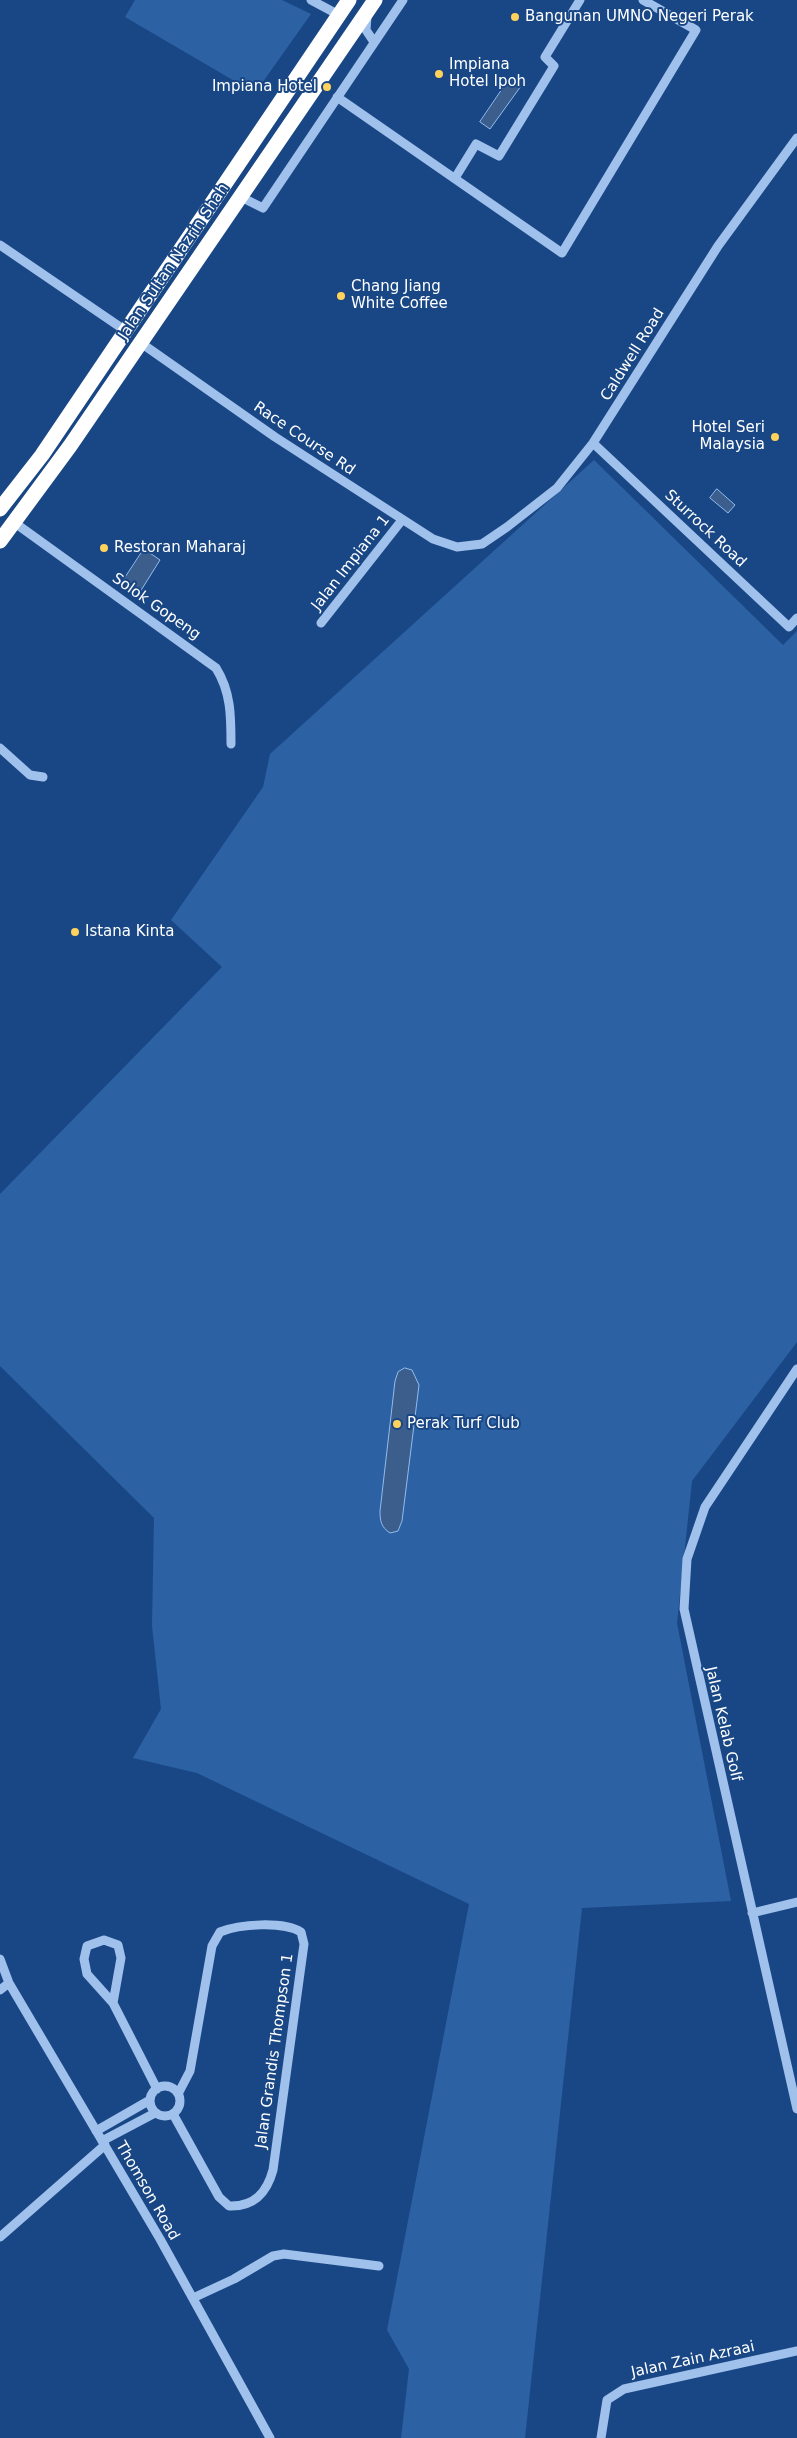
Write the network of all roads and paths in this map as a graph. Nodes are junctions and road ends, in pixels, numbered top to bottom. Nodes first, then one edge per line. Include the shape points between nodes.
1 (312, 0) edge
2 (349, 0) edge
3 (402, 0) edge
4 (580, 0) edge
5 (643, 0) edge
6 (370, 3) edge
7 (339, 15) junction
8 (374, 42) junction
9 (337, 97) junction
10 (797, 138) edge
11 (455, 178) junction
12 (239, 196) junction
13 (0, 244) edge
14 (126, 331) junction
15 (141, 343) junction
16 (593, 443) junction
17 (0, 509) edge
18 (402, 520) junction
19 (15, 523) junction
20 (0, 541) edge
21 (457, 547) joint
22 (797, 618) edge
23 (321, 623) dead end
24 (231, 744) dead end
25 (0, 748) edge
26 (43, 777) dead end
27 (797, 1369) edge
28 (797, 1902) edge
29 (752, 1913) junction
30 (0, 1959) edge
31 (8, 1983) junction
32 (0, 1990) edge
33 (113, 2002) junction
34 (157, 2089) junction
35 (178, 2094) junction
36 (150, 2100) junction
37 (797, 2109) edge
38 (155, 2113) junction
39 (173, 2114) junction
40 (96, 2131) junction
41 (104, 2143) junction
42 (0, 2237) edge
43 (379, 2266) dead end
44 (193, 2298) junction
45 (797, 2351) edge
46 (270, 2438) edge
47 (601, 2438) edge

1 - 7 street
2 - 7 highway, Jalan Sultan Nazrin Shah
3 - 8 street
4 - 11 street via 545,58 554,66 499,156 476,144
5 - 11 street via 696,30 562,253
6 - 7 highway via 350,20
6 - 8 street via 365,24
6 - 12 highway, Jalan Sultan Nazrin Shah
7 - 14 highway, Jalan Sultan Nazrin Shah
8 - 9 street
9 - 11 street
9 - 12 street via 263,208
10 - 16 street, Caldwell Road via 718,246
12 - 15 highway, Jalan Sultan Nazrin Shah
13 - 14 street
14 - 17 highway, Jalan Sultan Nazrin Shah via 42,456
15 - 18 street, Race Course Rd via 275,437
15 - 19 highway, Jalan Sultan Nazrin Shah
16 - 21 street, Caldwell Road via 557,488 507,527 482,544
16 - 22 street, Sturrock Road via 788,627
18 - 21 street, Race Course Rd via 433,540
18 - 23 street, Jalan Impiana 1
19 - 20 highway, Jalan Sultan Nazrin Shah
19 - 24 street, Solok Gopeng via 216,668 224,681 231,708
25 - 26 street via 30,774
27 - 29 street, Jalan Kelab Golf via 705,1507 687,1559 684,1609
28 - 29 street
29 - 37 street, Jalan Kelab Golf
30 - 31 street, Thomson Road
31 - 32 street
31 - 40 street, Thomson Road
33 - 33 street via 87,1974 84,1959 87,1946 104,1940 118,1945 121,1958
33 - 34 street
34 - 35 street via 166,2086
34 - 36 street
35 - 39 street via 179,2107
35 - 39 street, Jalan Grandis Thompson 1 via 190,2070 212,1946 220,1932 233,1926 292,1926 301,1932 304,1944 268,2188 248,2204 230,2206 219,2197
36 - 38 street
36 - 40 street
38 - 39 street
38 - 41 street
40 - 41 street, Thomson Road
41 - 42 street
41 - 44 street, Thomson Road
43 - 44 street via 284,2254 273,2256
44 - 46 street, Thomson Road
45 - 47 street, Jalan Zain Azraai via 624,2389 607,2400

